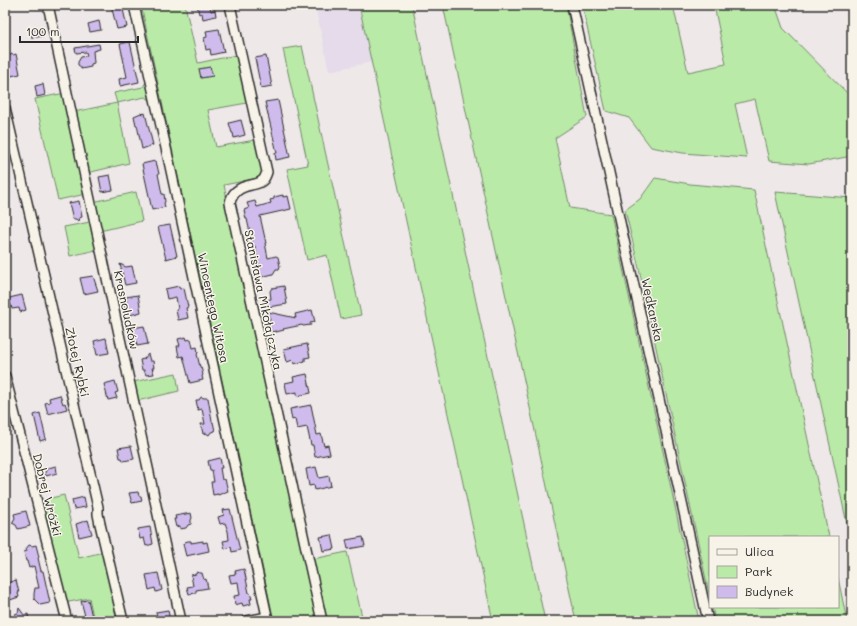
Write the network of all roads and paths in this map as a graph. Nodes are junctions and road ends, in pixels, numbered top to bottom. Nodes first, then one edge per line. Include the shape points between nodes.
1 (48, 5) edge
2 (134, 5) edge
3 (230, 5) edge
4 (572, 5) edge
5 (5, 108) edge
6 (5, 376) edge
7 (267, 619) edge
8 (67, 621) edge
9 (123, 621) edge
10 (181, 621) edge
11 (247, 621) edge
12 (322, 621) edge
13 (708, 621) edge

1 - 10 street, Krasnoludków
2 - 7 street, Wincentego Witosa
3 - 12 street, Stanisława Mikołajczyka via 267,172 260,182 237,190 230,198 230,203
4 - 13 street, Wędkarska
5 - 9 street, Złotej Rybki
6 - 8 street, Dobrej Wróżki
7 - 11 street, Wincentego Witosa

